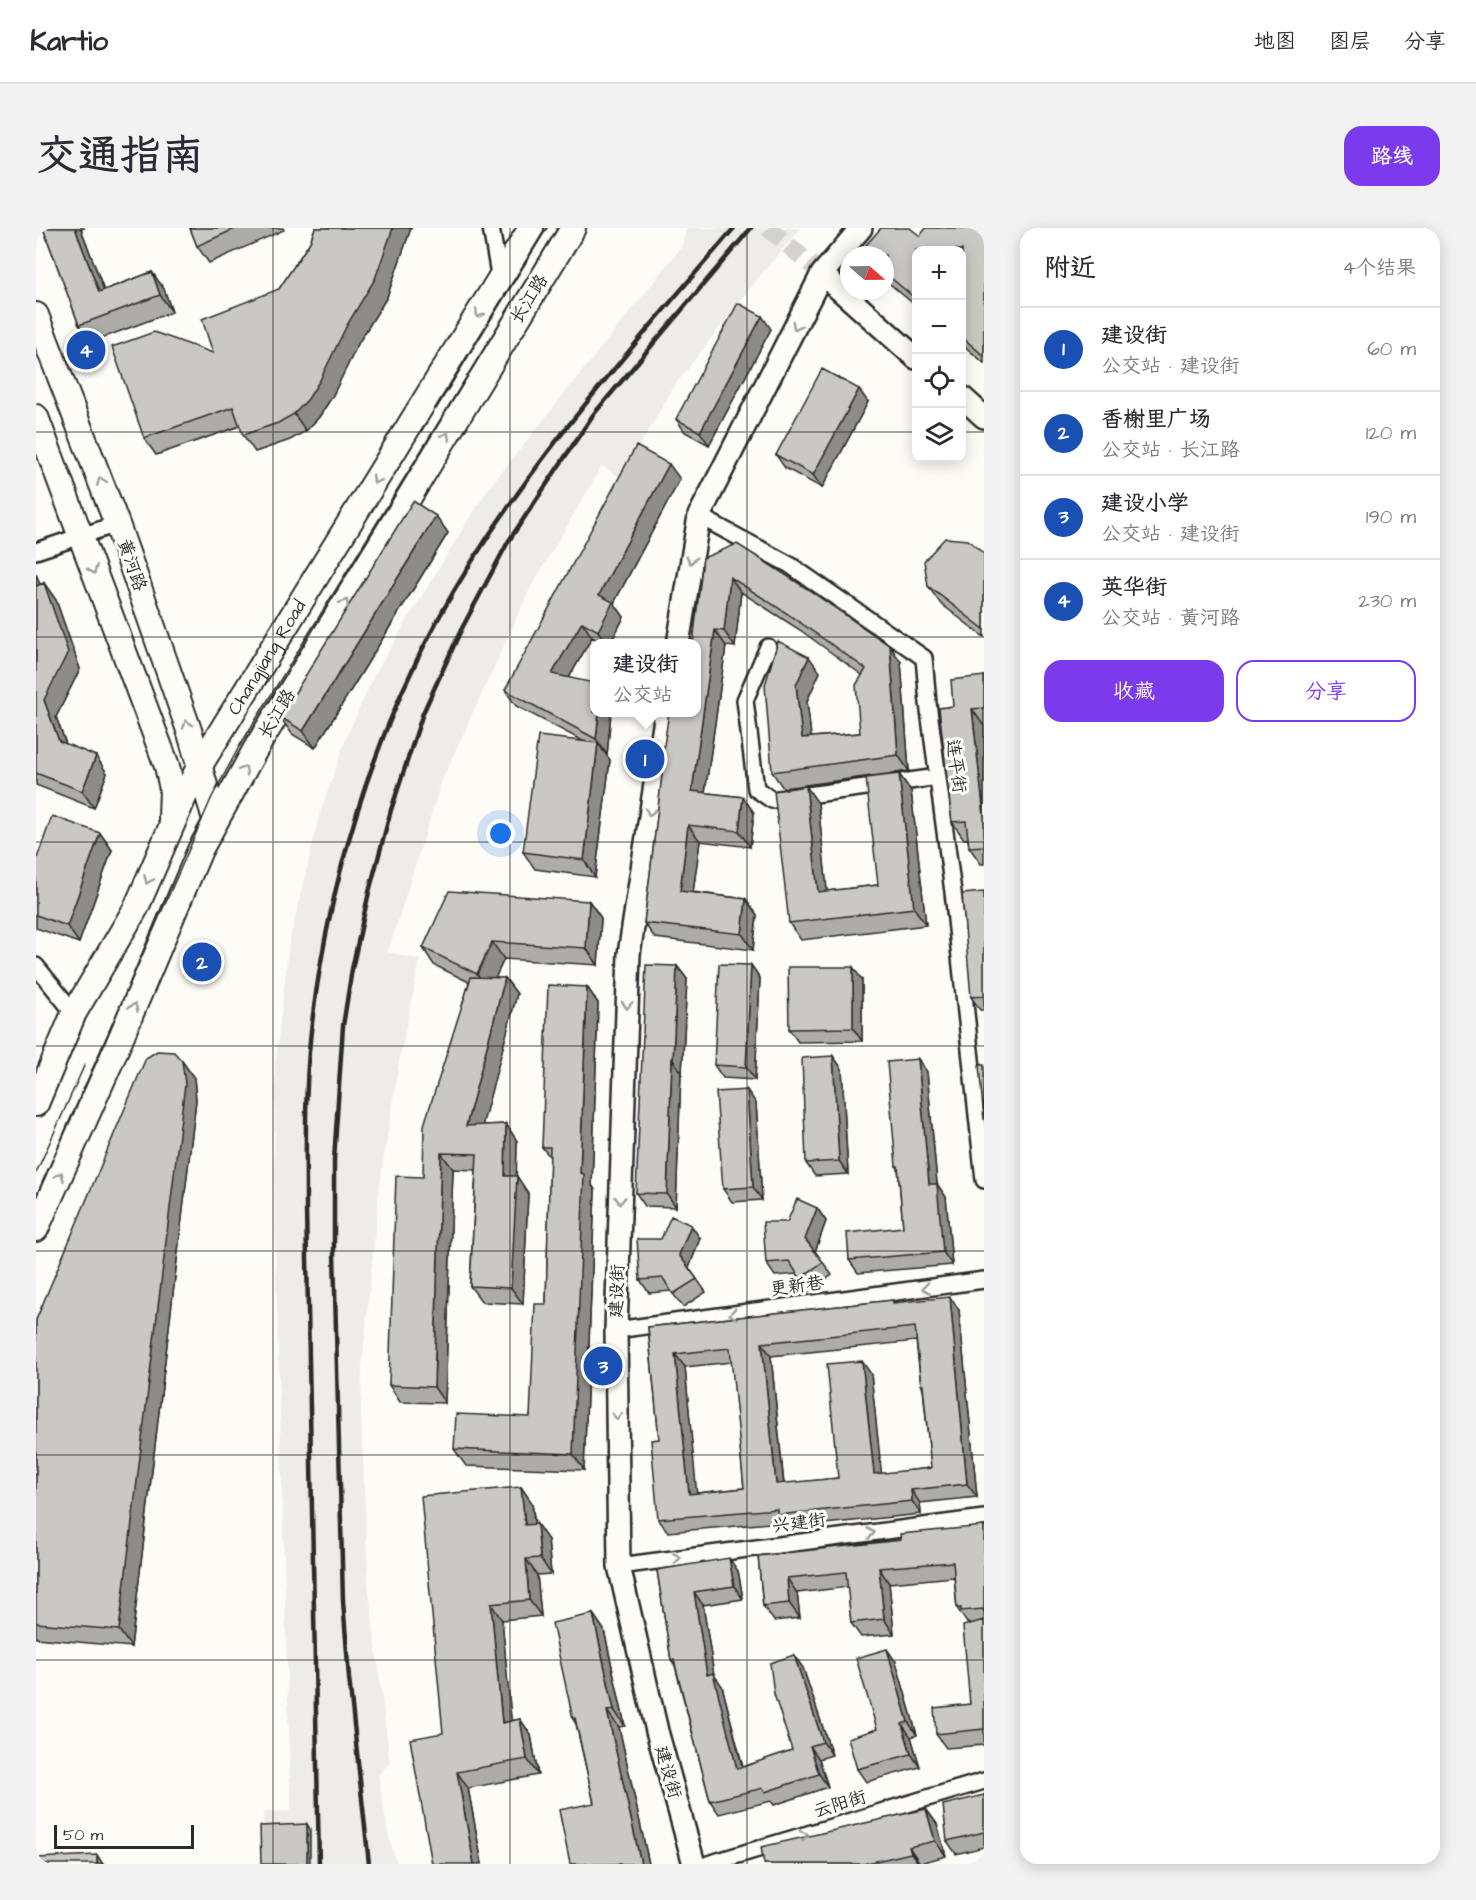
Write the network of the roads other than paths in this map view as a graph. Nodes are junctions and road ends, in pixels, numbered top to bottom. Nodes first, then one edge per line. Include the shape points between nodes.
1 (491, 228) edge
2 (531, 228) edge
3 (573, 228) edge
4 (861, 228) edge
5 (822, 274) junction
6 (500, 280) junction
7 (36, 315) edge
8 (913, 354) edge
9 (966, 401) edge
10 (36, 417) edge
11 (984, 417) edge
12 (699, 516) junction
13 (117, 524) junction
14 (80, 536) junction
15 (36, 551) edge
16 (679, 639) edge
17 (768, 647) dead end
18 (665, 717) edge
19 (199, 767) junction
20 (938, 777) junction
21 (215, 820) junction
22 (171, 826) junction
23 (36, 966) edge
24 (74, 1013) junction
25 (36, 1104) edge
26 (984, 1180) edge
27 (36, 1229) edge
28 (984, 1280) edge
29 (616, 1330) junction
30 (984, 1518) edge
31 (619, 1566) junction
32 (984, 1782) edge
33 (694, 1864) edge
34 (708, 1864) edge

1 - 6 street
2 - 6 main road, Changjiang Road
21 -> 3 main road, 长江路
4 - 5 main road
5 - 8 main road
5 -> 12 main road
6 -> 19 main road, Changjiang Road
13 -> 7 main road, 黄河路
9 - 11 main road
10 - 14 main road, 黄河路
12 -> 16 main road
12 - 20 street, 连平街 via 790,565 924,658
13 - 14 street
19 -> 13 main road, 黄河路
14 - 15 street
14 -> 22 main road, 黄河路 via 167,766 172,789
17 - 20 street via 745,700 756,789 772,800
18 -> 29 main road, 建设街 via 629,954
19 - 21 main road, 黄河路
19 - 22 main road, Changjiang Road
20 - 26 street, 连平街
27 -> 21 main road, 长江路
22 -> 24 main road, Changjiang Road via 136,908
23 - 24 street
24 - 25 main road, Changjiang Road
28 -> 29 street, 更新巷
29 -> 31 main road, 建设街
31 -> 30 street, 兴建街
31 - 33 main road, 建设街 via 657,1731
34 -> 32 street, 云阳街

